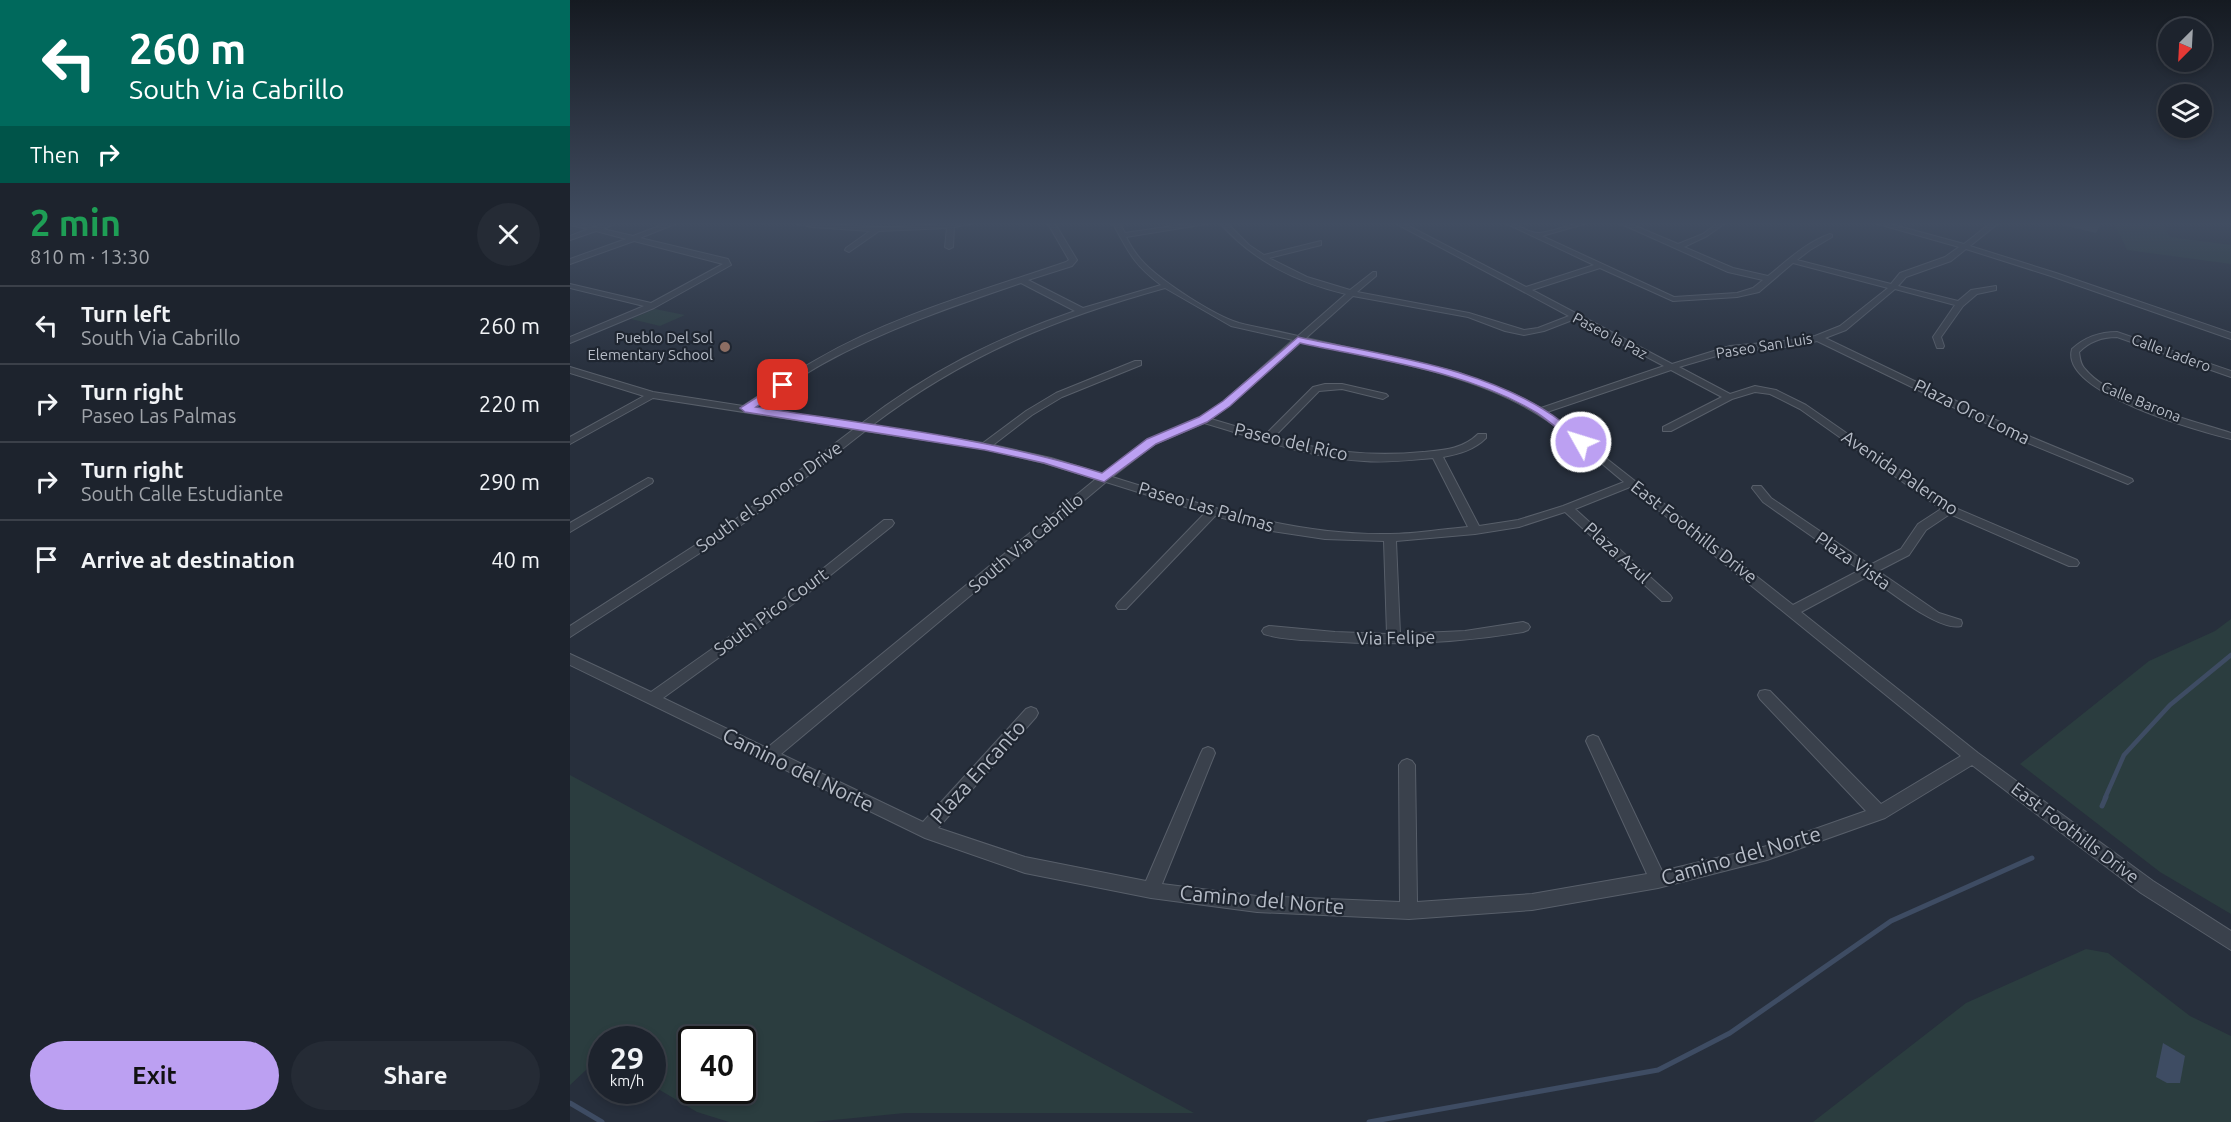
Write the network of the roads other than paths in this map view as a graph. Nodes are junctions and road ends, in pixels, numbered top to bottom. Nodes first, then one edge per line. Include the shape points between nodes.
1 (710, 274) edge
2 (1041, 274) edge
3 (1156, 274) edge
4 (1290, 274) edge
5 (1373, 274) dead end
6 (1495, 274) edge
7 (1573, 274) edge
8 (1617, 274) edge
9 (1749, 274) edge
10 (1774, 274) edge
11 (1845, 274) edge
12 (1906, 274) edge
13 (2057, 274) edge
14 (1769, 279) junction
15 (1022, 280) junction
16 (1168, 285) junction
17 (570, 286) edge
18 (1893, 287) junction
19 (1993, 288) dead end
20 (1524, 290) junction
21 (1352, 293) junction
22 (1960, 304) junction
23 (651, 306) junction
24 (1082, 311) junction
25 (1574, 317) junction
26 (2111, 333) joint
27 (2231, 336) edge
28 (1818, 338) junction
29 (570, 340) edge
30 (1298, 340) junction
31 (1940, 346) dead end
32 (1137, 363) dead end
33 (1669, 366) junction
34 (570, 370) edge
35 (2231, 374) edge
36 (652, 395) junction
37 (1383, 396) dead end
38 (1729, 397) junction
39 (745, 408) junction
40 (1540, 411) junction
41 (1203, 420) junction
42 (864, 426) junction
43 (1667, 429) dead end
44 (1482, 436) dead end
45 (2231, 436) edge
46 (1267, 438) junction
47 (570, 441) edge
48 (985, 446) junction
49 (1437, 454) junction
50 (1104, 478) junction
51 (648, 481) dead end
52 (2128, 481) dead end
53 (1630, 483) junction
54 (1757, 488) dead end
55 (1567, 508) junction
56 (1949, 509) junction
57 (1213, 512) junction
58 (888, 523) dead end
59 (570, 528) edge
60 (1475, 530) junction
61 (1390, 538) junction
62 (2073, 563) dead end
63 (1870, 572) junction
64 (1666, 598) dead end
65 (1122, 606) dead end
66 (1794, 610) junction
67 (1956, 623) dead end
68 (1524, 627) dead end
69 (1269, 631) dead end
70 (570, 632) edge
71 (1394, 639) junction
72 (570, 659) edge
73 (1765, 695) dead end
74 (651, 699) junction
75 (1031, 713) dead end
76 (1593, 741) dead end
77 (1208, 753) dead end
78 (768, 756) junction
79 (1973, 757) junction
80 (1407, 765) dead end
81 (1879, 813) junction
82 (925, 831) junction
83 (1659, 880) junction
84 (1151, 891) junction
85 (1409, 910) junction
86 (2231, 941) edge

1 - 23 street
2 - 15 street
3 - 16 street, East Foothills Drive
4 - 21 street
5 - 21 street, South Via Cabrillo
6 - 20 street, Paseo la Paz
7 - 20 street
8 - 14 street via 1673,299 1737,295 1756,290
9 - 14 street
10 - 14 street
11 - 18 street
12 - 18 street, Paseo San Luis
13 - 27 street
15 - 24 street
15 - 39 street via 883,331 820,361
16 - 24 street, South el Sonoro Drive
16 - 30 street, East Foothills Drive via 1234,324
17 - 23 street
18 - 22 street
18 - 28 street, Paseo San Luis via 1843,328
19 - 22 street via 1974,292
20 - 25 street, Paseo la Paz
21 - 25 street via 1472,316 1519,332
21 - 30 street, South Via Cabrillo
22 - 31 street via 1937,337
23 - 29 street
24 - 42 street, South el Sonoro Drive via 957,364
25 - 33 street, Paseo la Paz
26 - 35 street, Calle Ladero
26 - 45 street, Calle Barona via 2081,344 2074,351 2075,362 2083,374 2120,396
28 - 33 street, Paseo San Luis via 1730,349
28 - 52 street, Plaza Oro Loma via 2027,439
30 - 40 street, East Foothills Drive via 1454,374
30 - 41 street, South Via Cabrillo via 1227,404
32 - 48 street via 1059,396
33 - 38 street, Paseo la Paz
33 - 40 street, Paseo San Luis
34 - 36 street, Paseo Las Palmas
36 - 39 street, Paseo Las Palmas
36 - 47 street
37 - 46 street via 1327,385 1317,389
38 - 43 street
38 - 56 street, Avenida Palermo via 1765,390 1803,407
39 - 42 street, Paseo Las Palmas
40 - 53 street, East Foothills Drive
41 - 46 street, Paseo del Rico
41 - 50 street, South Via Cabrillo via 1152,442
42 - 48 street, Paseo Las Palmas
42 - 70 street, South el Sonoro Drive via 764,504
44 - 49 street, Paseo del Rico via 1458,452
46 - 49 street, Paseo del Rico via 1363,458
48 - 50 street, Paseo Las Palmas
49 - 60 street
50 - 57 street, Paseo Las Palmas
50 - 78 street, South Via Cabrillo
51 - 59 street
53 - 55 street, Paseo Las Palmas
53 - 66 street, East Foothills Drive
54 - 63 street, Plaza Vista via 1767,500
55 - 60 street, Paseo Las Palmas
55 - 64 street, Plaza Azul
56 - 62 street, Avenida Palermo
56 - 63 street via 1922,527 1905,552
57 - 61 street, Paseo Las Palmas via 1325,535
57 - 65 street
58 - 74 street, South Pico Court via 804,590
60 - 61 street, Paseo Las Palmas
61 - 71 street
63 - 66 street
63 - 67 street, Plaza Vista via 1934,616
66 - 79 street, East Foothills Drive
68 - 71 street, Via Felipe
69 - 71 street, Via Felipe via 1330,639
72 - 74 street, Camino del Norte
73 - 81 street
74 - 78 street, Camino del Norte
75 - 82 street, Plaza Encanto
76 - 83 street
77 - 84 street
78 - 82 street, Camino del Norte
79 - 81 street, Camino del Norte
79 - 86 street, East Foothills Drive via 2147,887
80 - 85 street
81 - 83 street, Camino del Norte via 1767,853
82 - 84 street, Camino del Norte via 1024,865
83 - 85 street, Camino del Norte via 1532,902
84 - 85 street, Camino del Norte via 1257,903

